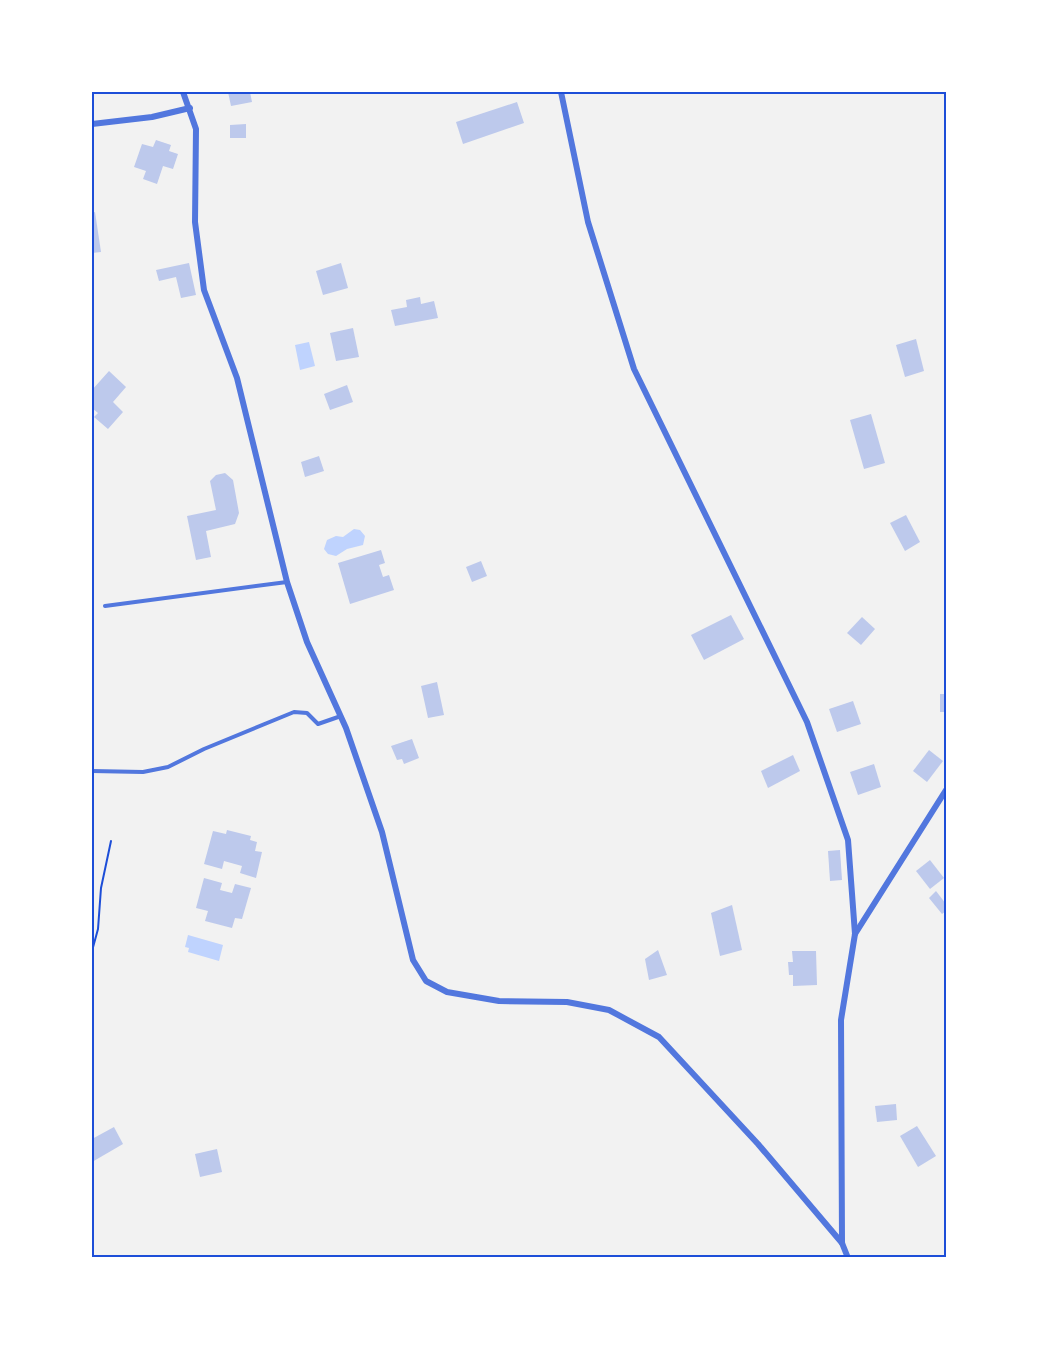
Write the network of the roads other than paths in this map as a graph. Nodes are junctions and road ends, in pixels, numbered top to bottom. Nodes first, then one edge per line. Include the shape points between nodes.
1 (183, 92) edge
2 (561, 92) edge
3 (190, 108) junction
4 (92, 124) edge
5 (286, 582) junction
6 (105, 606) dead end
7 (341, 716) junction
8 (92, 771) edge
9 (946, 790) edge
10 (855, 934) junction
11 (842, 1243) junction
12 (848, 1257) edge

1 - 3 street
2 - 10 street via 588,222 634,369 807,722 848,840
3 - 4 street
3 - 5 street via 196,129 195,222 204,290 237,378
5 - 6 lane
5 - 7 street via 307,642
7 - 8 lane via 318,724 307,713 294,712 204,748 168,767 143,772
7 - 11 street via 382,832 413,960 426,981 465,996 567,1002 609,1010 659,1037
9 - 10 street
10 - 11 street via 841,1020
11 - 12 street

